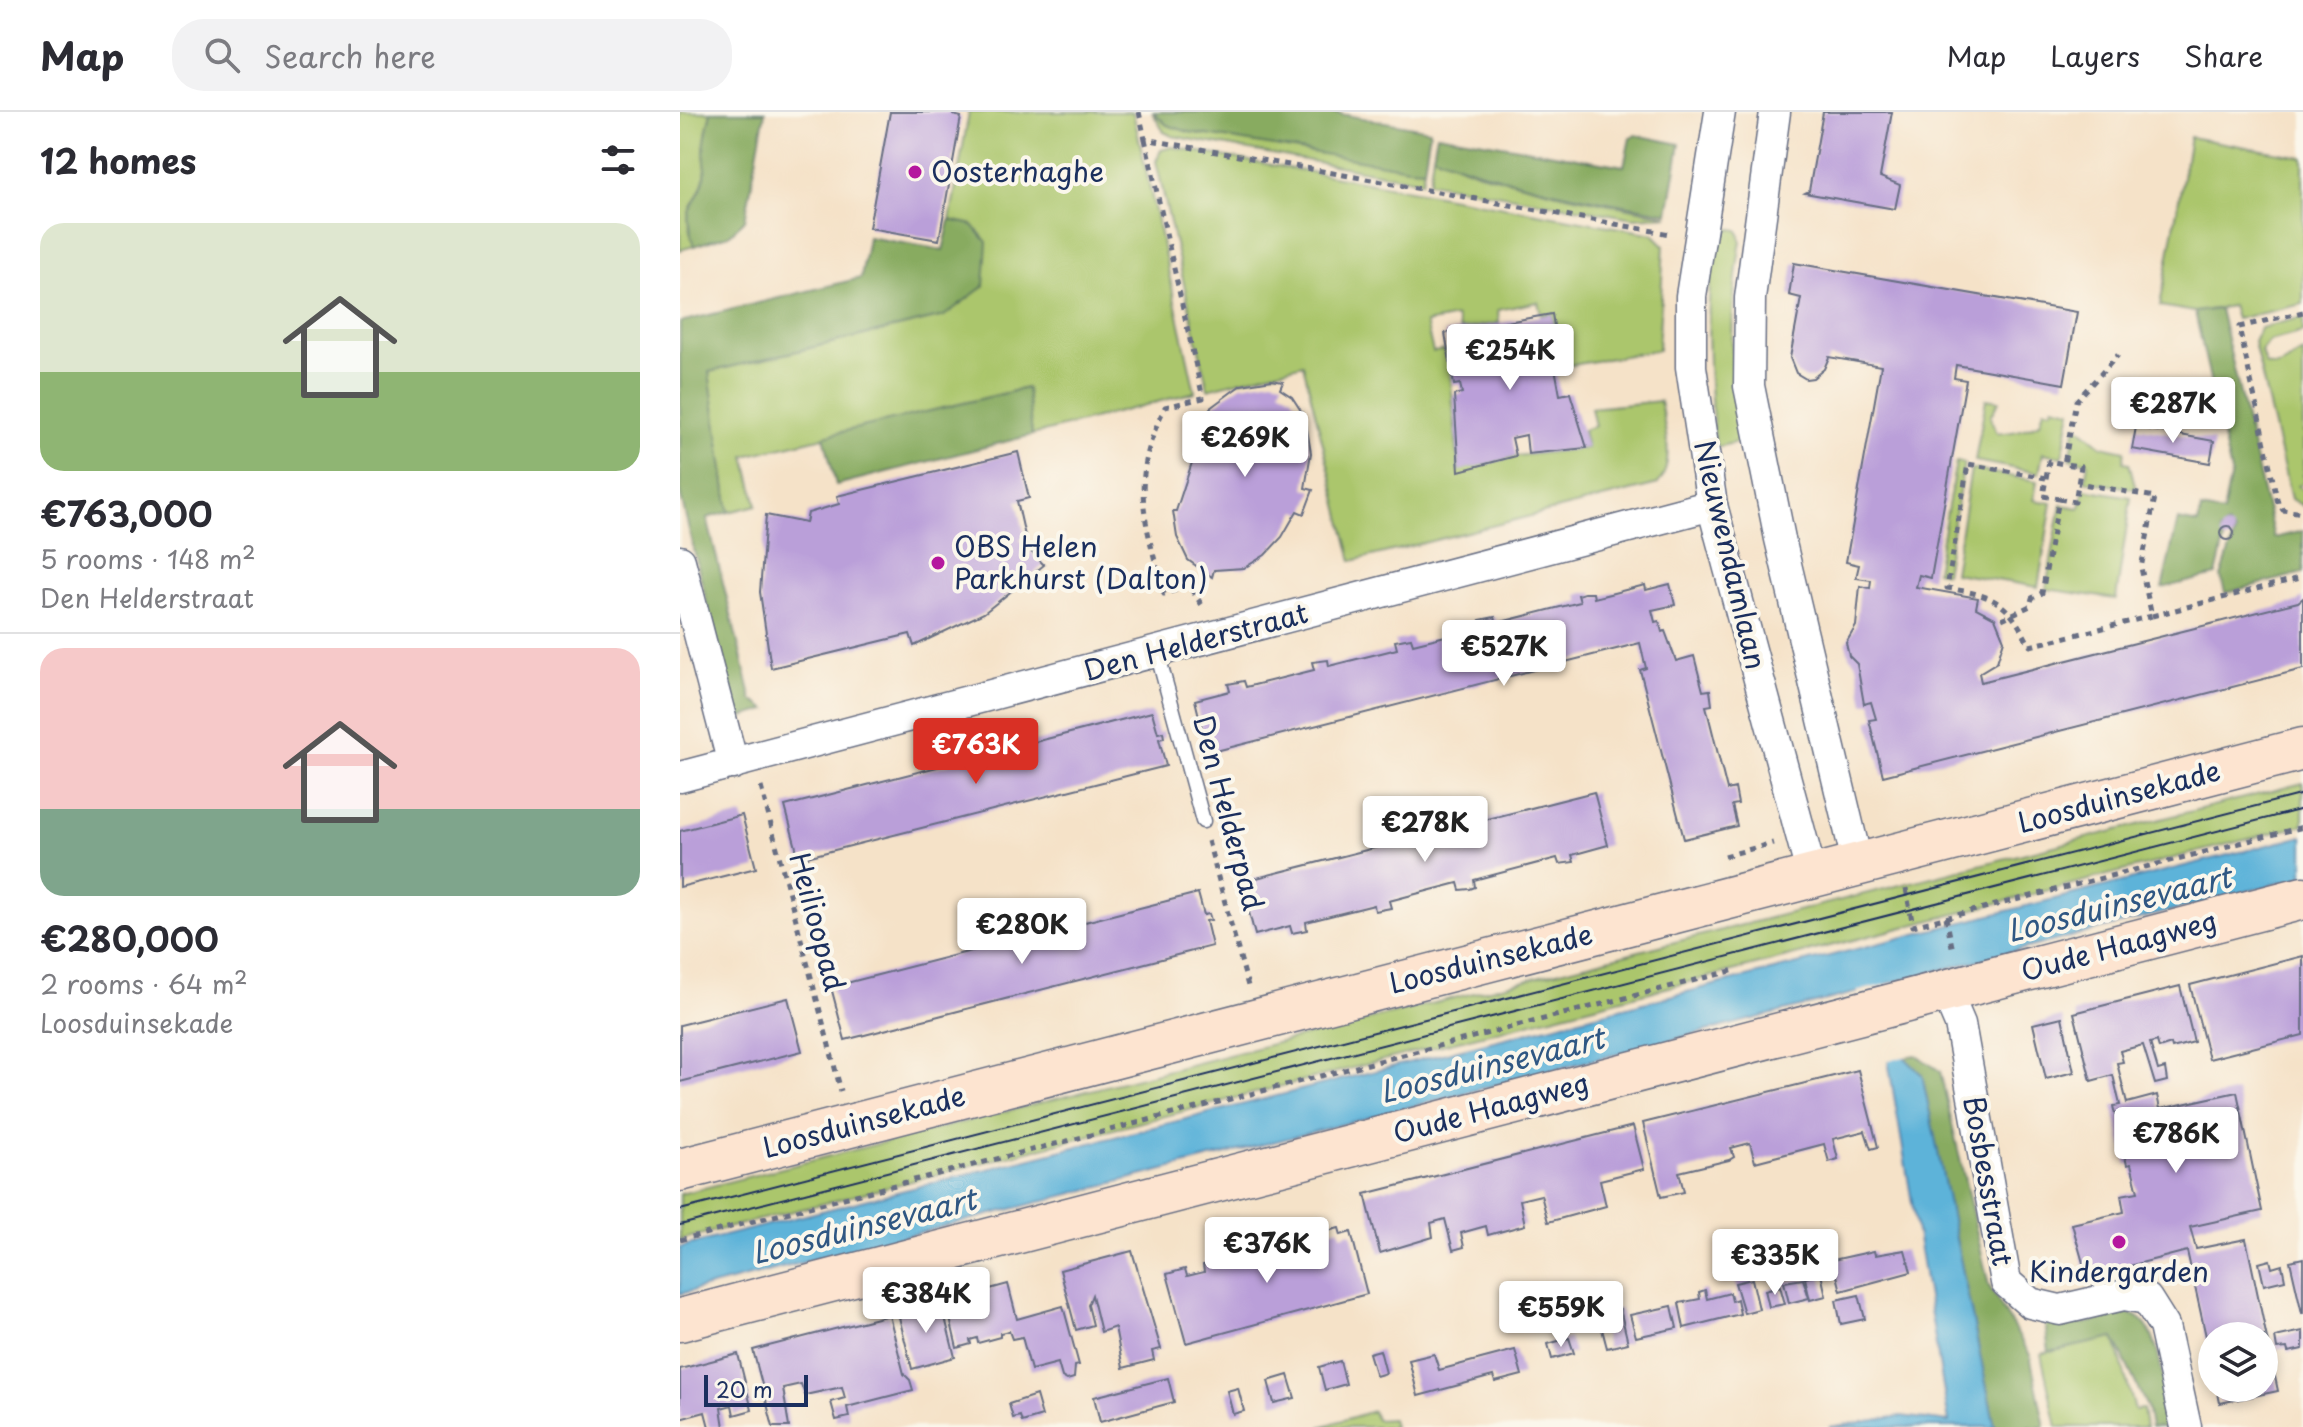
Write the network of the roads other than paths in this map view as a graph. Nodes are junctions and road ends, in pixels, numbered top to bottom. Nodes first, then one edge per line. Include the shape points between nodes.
1 (1720, 112) edge
2 (1775, 112) edge
3 (1712, 505) junction
4 (680, 561) edge
5 (1157, 652) junction
6 (2303, 749) edge
7 (743, 762) junction
8 (680, 777) edge
9 (1841, 797) junction
10 (1791, 804) junction
11 (1203, 821) road end
12 (1858, 866) junction
13 (1812, 876) junction
14 (2303, 898) edge
15 (1939, 981) junction
16 (680, 1170) edge
17 (680, 1320) edge
18 (2186, 1427) edge

1 - 3 street, Nieuwendamlaan via 1691,296 1691,367
2 - 9 street, Nieuwendamlaan via 1750,298 1749,386
3 - 5 street, Den Helderstraat
3 - 10 street, Nieuwendamlaan
4 - 7 street
5 - 7 street, Den Helderstraat
5 - 11 lane, Den Helderpad
6 - 12 main road, Loosduinsekade
7 - 8 street, Den Helderstraat
9 - 10 street
9 - 12 street, Nieuwendamlaan
10 - 13 street, Nieuwendamlaan
12 - 13 main road, Loosduinsekade
13 - 16 main road, Loosduinsekade
14 - 15 main road, Oude Haagweg via 1992,980
15 - 17 main road, Oude Haagweg via 1859,1011
15 - 18 street, Bosbesstraat via 1960,1024 2006,1282 2030,1303 2060,1310 2124,1295 2147,1299 2164,1326

